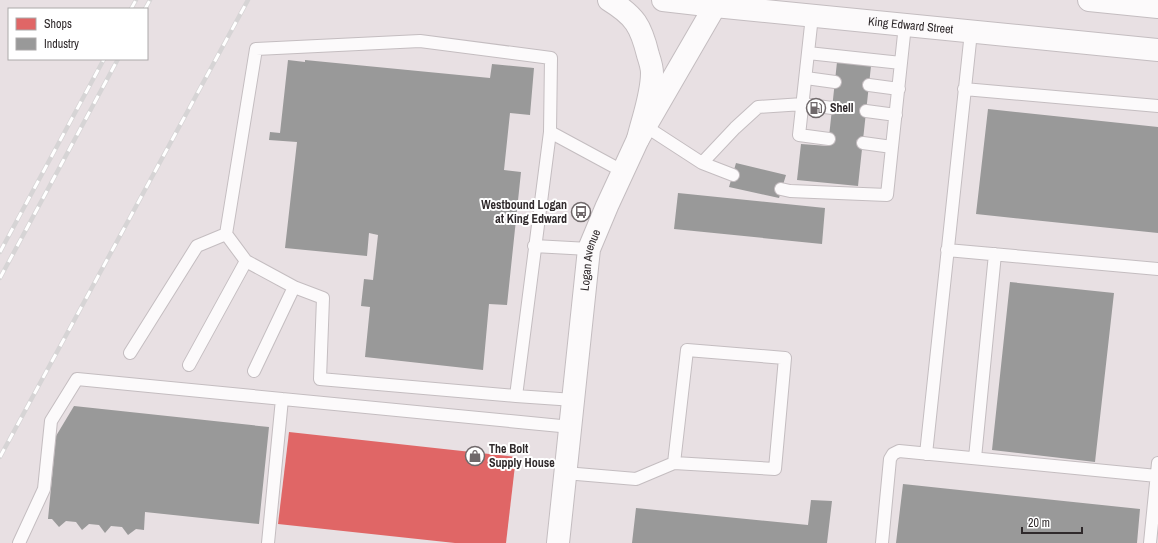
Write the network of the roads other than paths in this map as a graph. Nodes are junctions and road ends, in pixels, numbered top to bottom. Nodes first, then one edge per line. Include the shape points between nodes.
1 (609, 0) edge
2 (663, 0) edge
3 (1089, 0) edge
4 (715, 6) junction
5 (1158, 7) edge
6 (812, 16) junction
7 (905, 25) junction
8 (971, 32) junction
9 (1158, 50) edge
10 (808, 52) junction
11 (901, 63) junction
12 (806, 78) junction
13 (835, 82) dead end
14 (869, 85) dead end
15 (964, 88) junction
16 (899, 89) junction
17 (803, 104) junction
18 (1158, 106) edge
19 (832, 108) dead end
20 (866, 112) dead end
21 (896, 115) junction
22 (550, 132) junction
23 (642, 132) junction
24 (829, 139) dead end
25 (862, 143) dead end
26 (892, 147) junction
27 (702, 163) junction
28 (624, 172) junction
29 (733, 175) dead end
30 (781, 190) dead end
31 (226, 234) junction
32 (534, 246) junction
33 (589, 249) junction
34 (947, 250) junction
35 (995, 254) junction
36 (246, 261) junction
37 (1158, 269) edge
38 (294, 287) junction
39 (130, 353) dead end
40 (189, 365) dead end
41 (254, 371) dead end
42 (516, 396) junction
43 (282, 399) junction
44 (574, 400) junction
45 (571, 427) junction
46 (926, 454) junction
47 (975, 458) junction
48 (674, 463) junction
49 (1158, 463) edge
50 (565, 473) junction
51 (1157, 476) junction
52 (19, 543) edge
53 (268, 543) edge
54 (558, 543) edge
55 (882, 543) edge
56 (1150, 543) edge

1 - 23 main road via 637,22 646,47 652,72
2 - 4 main road, King Edward Street
3 - 5 main road
4 - 6 main road, King Edward Street
4 - 23 main road, Logan Avenue
6 - 7 main road, King Edward Street
6 - 10 lane
7 - 8 main road, King Edward Street
7 - 11 lane
8 - 9 main road, King Edward Street
8 - 15 lane
10 - 11 lane
10 - 12 lane
11 - 16 lane
12 - 13 lane
12 - 17 lane
14 - 16 lane
15 - 18 lane
15 - 34 lane
16 - 21 lane
17 - 19 lane
17 - 24 lane via 799,135
17 - 27 lane via 758,107 734,128
20 - 21 lane
21 - 26 lane
22 - 28 lane
22 - 31 lane via 551,58 420,41 256,49
22 - 32 lane
23 - 27 lane
23 - 28 main road, Logan Avenue
25 - 26 lane
26 - 30 lane via 887,195
27 - 29 lane
28 - 33 main road, Logan Avenue
31 - 36 lane
31 - 39 lane via 197,246
32 - 33 lane
32 - 42 lane
33 - 44 main road, Logan Avenue
34 - 35 lane
34 - 46 lane
35 - 37 lane
35 - 47 lane
36 - 38 lane
36 - 40 lane
38 - 41 lane
38 - 42 lane via 323,298 320,378
42 - 44 lane
43 - 45 lane
43 - 52 lane via 77,379 51,421 44,490
43 - 53 lane
44 - 45 main road, Logan Avenue
45 - 50 main road, Logan Avenue
46 - 47 lane
46 - 55 lane via 899,451 890,459
47 - 51 lane
48 - 48 lane via 687,350 785,358 775,469
48 - 50 lane via 636,479
49 - 51 lane
50 - 54 main road, Logan Avenue
51 - 56 lane

